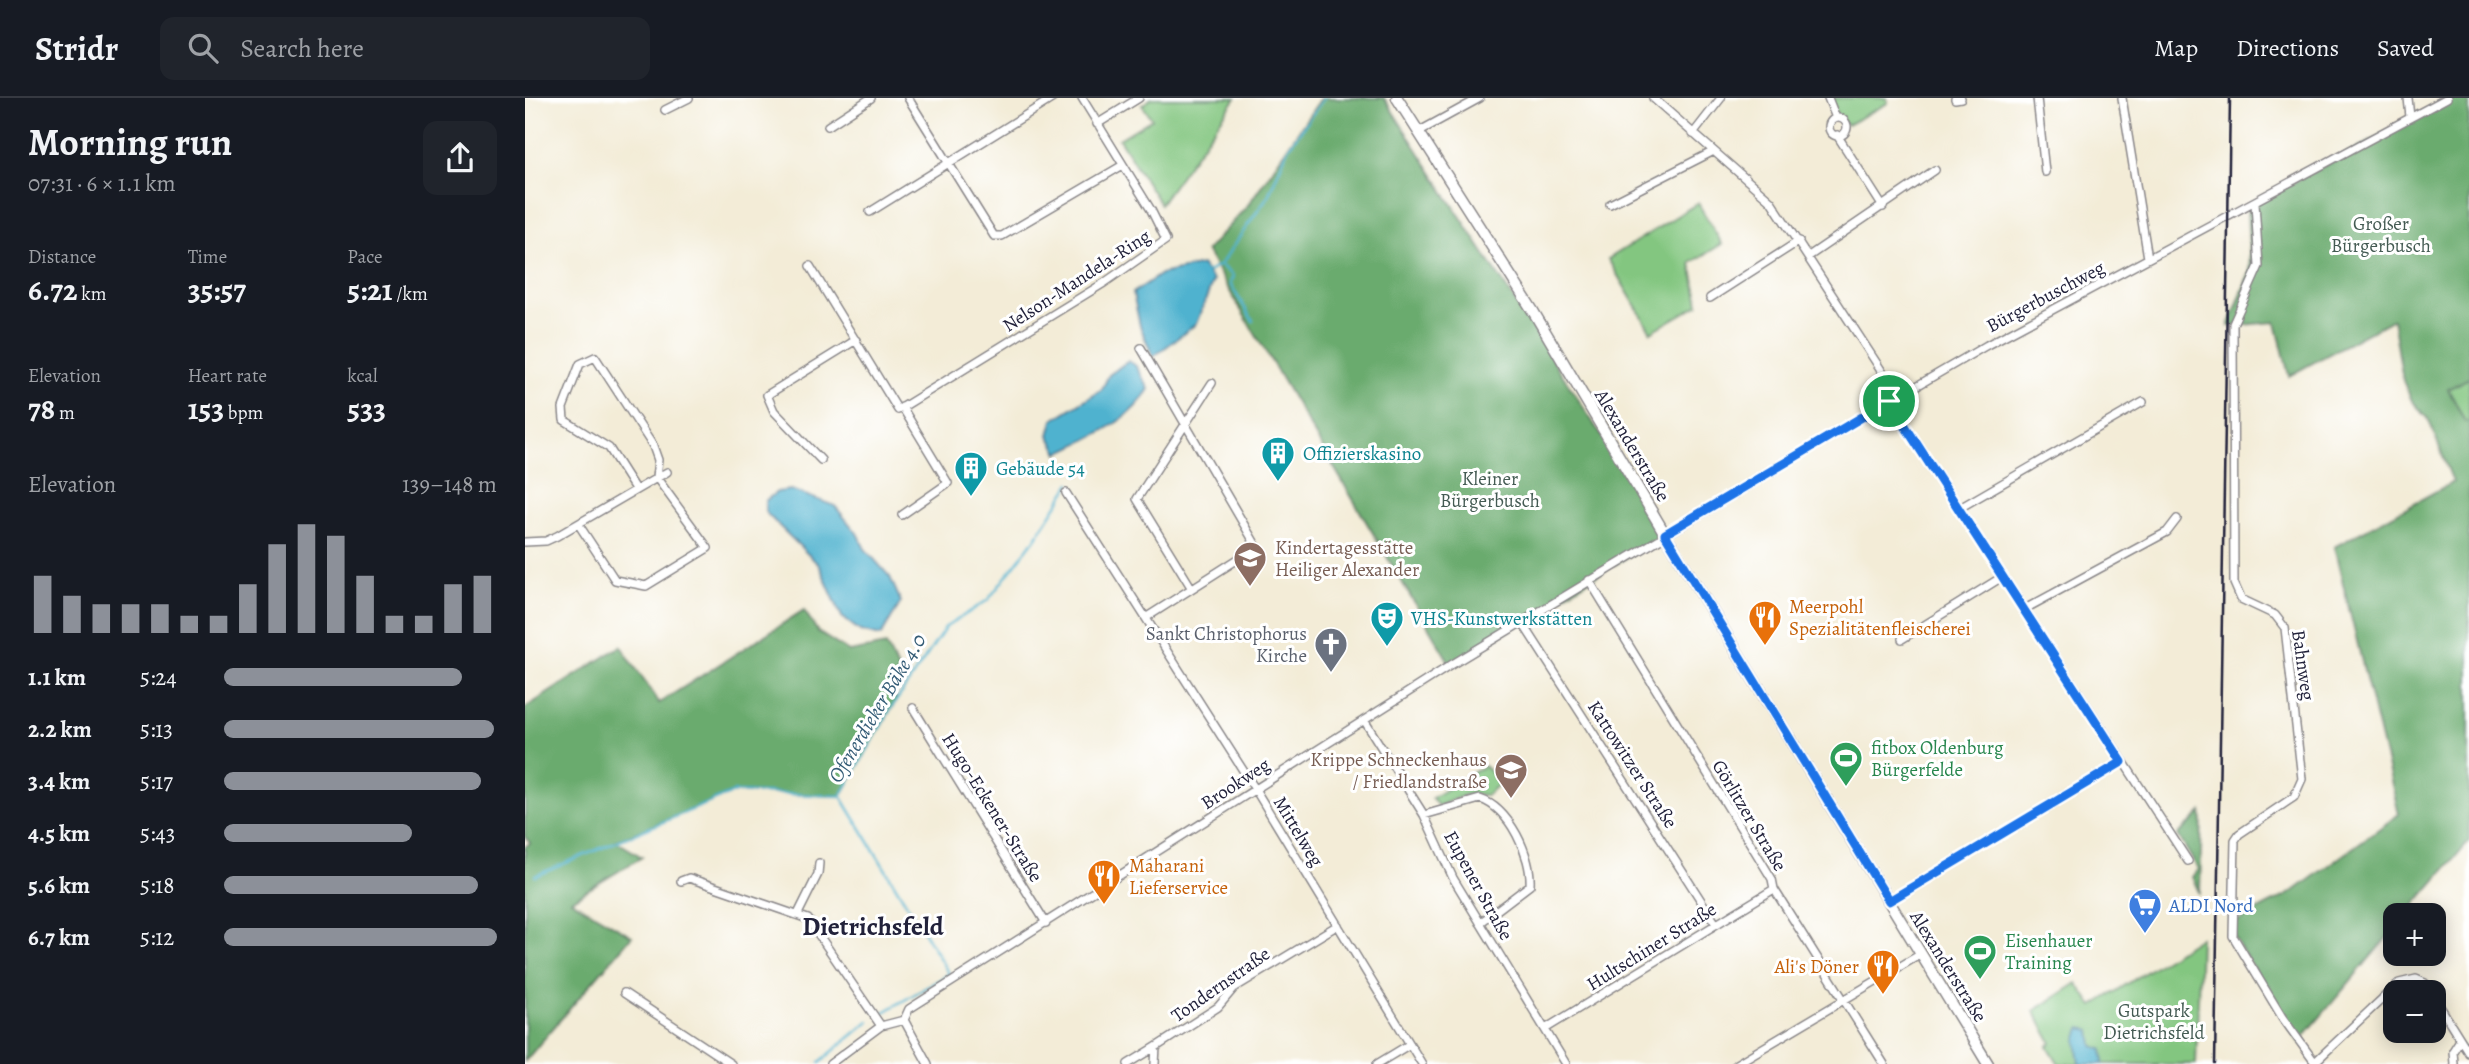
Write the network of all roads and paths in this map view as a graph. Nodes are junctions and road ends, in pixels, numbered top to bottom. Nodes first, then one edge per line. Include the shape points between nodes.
1 (689, 98) edge
2 (871, 98) edge
3 (908, 98) edge
4 (1052, 98) edge
5 (1082, 98) edge
6 (1139, 98) edge
7 (1397, 98) edge
8 (1480, 98) edge
9 (1653, 98) edge
10 (1721, 98) edge
11 (1828, 98) edge
12 (1961, 98) edge
13 (2037, 98) edge
14 (2122, 98) edge
15 (2408, 98) edge
16 (2447, 98) edge
17 (1955, 99) edge
18 (665, 110) dead end
19 (2410, 117) junction
20 (1836, 118) junction
21 (1097, 124) junction
22 (828, 125) dead end
23 (1418, 132) junction
24 (1693, 134) junction
25 (1837, 135) junction
26 (1712, 152) junction
27 (948, 163) junction
28 (1123, 165) junction
29 (1935, 170) dead end
30 (2045, 172) dead end
31 (2255, 203) junction
32 (1610, 204) dead end
33 (1883, 207) junction
34 (870, 212) dead end
35 (1799, 241) junction
36 (1809, 256) junction
37 (2148, 258) junction
38 (810, 266) dead end
39 (1710, 298) dead end
40 (856, 340) junction
41 (1141, 348) dead end
42 (1212, 383) dead end
43 (1898, 396) junction
44 (1889, 401) junction
45 (2143, 402) dead end
46 (900, 409) junction
47 (1185, 424) junction
48 (821, 460) dead end
49 (667, 471) dead end
50 (656, 477) junction
51 (635, 489) junction
52 (1066, 493) dead end
53 (1958, 509) junction
54 (902, 515) dead end
55 (2177, 519) dead end
56 (579, 525) junction
57 (1665, 534) junction
58 (525, 542) edge
59 (2001, 577) junction
60 (1589, 580) junction
61 (1191, 587) junction
62 (2022, 610) junction
63 (1147, 617) junction
64 (1522, 622) junction
65 (1902, 639) dead end
66 (913, 708) dead end
67 (1364, 720) junction
68 (2122, 762) junction
69 (1255, 789) junction
70 (1424, 815) junction
71 (2188, 861) dead end
72 (820, 863) dead end
73 (681, 881) dead end
74 (1774, 889) junction
75 (1889, 901) junction
76 (798, 914) junction
77 (1047, 923) junction
78 (1480, 923) junction
79 (1716, 924) junction
80 (1338, 926) junction
81 (1921, 954) junction
82 (624, 993) dead end
83 (1844, 997) junction
84 (2383, 998) edge
85 (2446, 1016) edge
86 (904, 1020) junction
87 (881, 1026) junction
88 (1545, 1029) junction
89 (2461, 1040) junction
90 (1410, 1044) junction
91 (1156, 1047) junction
92 (2469, 1053) edge
93 (2315, 1063) edge
94 (731, 1064) edge
95 (830, 1064) edge
96 (928, 1064) edge
97 (1128, 1064) edge
98 (1155, 1064) edge
99 (1377, 1064) edge
100 (1422, 1064) edge
101 (1566, 1064) edge
102 (1737, 1064) edge
103 (1884, 1064) edge
104 (1988, 1064) edge
105 (2454, 1064) edge

1 - 18 street
2 - 22 street
3 - 27 street
4 - 27 street
5 - 21 street, Nelson-Mandela-Ring
6 - 21 street
7 - 23 main road, Alexanderstraße
8 - 23 street
9 - 24 street
10 - 24 street
11 - 20 street
12 - 17 street
13 - 30 street
14 - 37 street
15 - 19 street
16 - 19 street, Bürgerbuschweg
19 - 31 street, Bürgerbuschweg
20 - 25 street via 1830,127
20 - 25 street via 1844,120 1847,128
21 - 28 street, Nelson-Mandela-Ring
23 - 57 main road, Alexanderstraße via 1533,311
24 - 26 street
25 - 33 street
26 - 32 street
26 - 35 street via 1771,201
27 - 28 street via 994,236 1002,236
27 - 34 street
28 - 46 street, Nelson-Mandela-Ring via 1166,240
29 - 33 street
31 - 37 street, Bürgerbuschweg
31 - 93 street, Bahnweg via 2259,266 2233,324 2234,583 2241,599 2275,615 2285,628 2302,779 2294,797 2235,840 2233,936
33 - 36 street
35 - 36 street
35 - 39 street
36 - 43 street
37 - 43 street, Bürgerbuschweg
38 - 40 street
40 - 46 street
40 - 48 street via 767,396 774,411
41 - 47 street
42 - 47 street
43 - 44 street, Bürgerbuschweg
44 - 53 street
44 - 57 street, Bürgerbuschweg
45 - 53 street
46 - 54 street via 948,483
47 - 61 street via 1137,499
47 - 61 street via 1257,547
49 - 50 street
50 - 51 street
50 - 51 street via 658,460 653,446 595,357 580,364 563,408 564,420 608,448
50 - 56 street via 708,548 646,586 615,580
51 - 56 street
52 - 63 street, Mittelweg
53 - 59 street
55 - 62 street via 2167,532
56 - 58 street via 546,541
57 - 60 street, Brookweg
57 - 75 main road, Alexanderstraße
59 - 62 street
59 - 65 street
60 - 64 street, Brookweg
60 - 74 street, Görlitzer Straße
61 - 63 street
62 - 68 street
63 - 69 street, Mittelweg
64 - 67 street, Brookweg
64 - 79 street, Kattowitzer Straße
66 - 77 street, Hugo-Eckener-Straße
67 - 69 street, Brookweg
67 - 70 street, Eupener Straße
68 - 71 street
68 - 75 street
69 - 77 street, Brookweg
69 - 80 street, Mittelweg
70 - 78 street, Eupener Straße
70 - 78 street via 1480,799 1496,808 1511,827 1530,868 1530,886
72 - 76 street
73 - 76 street via 689,878
74 - 79 street, Hultschiner Straße
74 - 83 street, Görlitzer Straße
75 - 81 main road, Alexanderstraße
76 - 87 street via 808,919
77 - 86 street, Brookweg via 909,1009
78 - 88 street, Eupener Straße
79 - 88 street, Hultschiner Straße
80 - 90 street, Mittelweg
80 - 91 street, Tondernstraße via 1234,988 1218,1007
81 - 83 street
81 - 104 main road, Alexanderstraße
82 - 94 street
83 - 102 street
83 - 103 street, Görlitzer Straße
84 - 93 street
85 - 89 street
86 - 87 street, Brookweg
86 - 96 street
87 - 95 street, Brookweg
88 - 101 street, Eupener Straße
89 - 92 street
89 - 105 street via 2453,1051
90 - 99 street
90 - 100 street, Mittelweg
91 - 97 street, Tondernstraße
91 - 98 street

